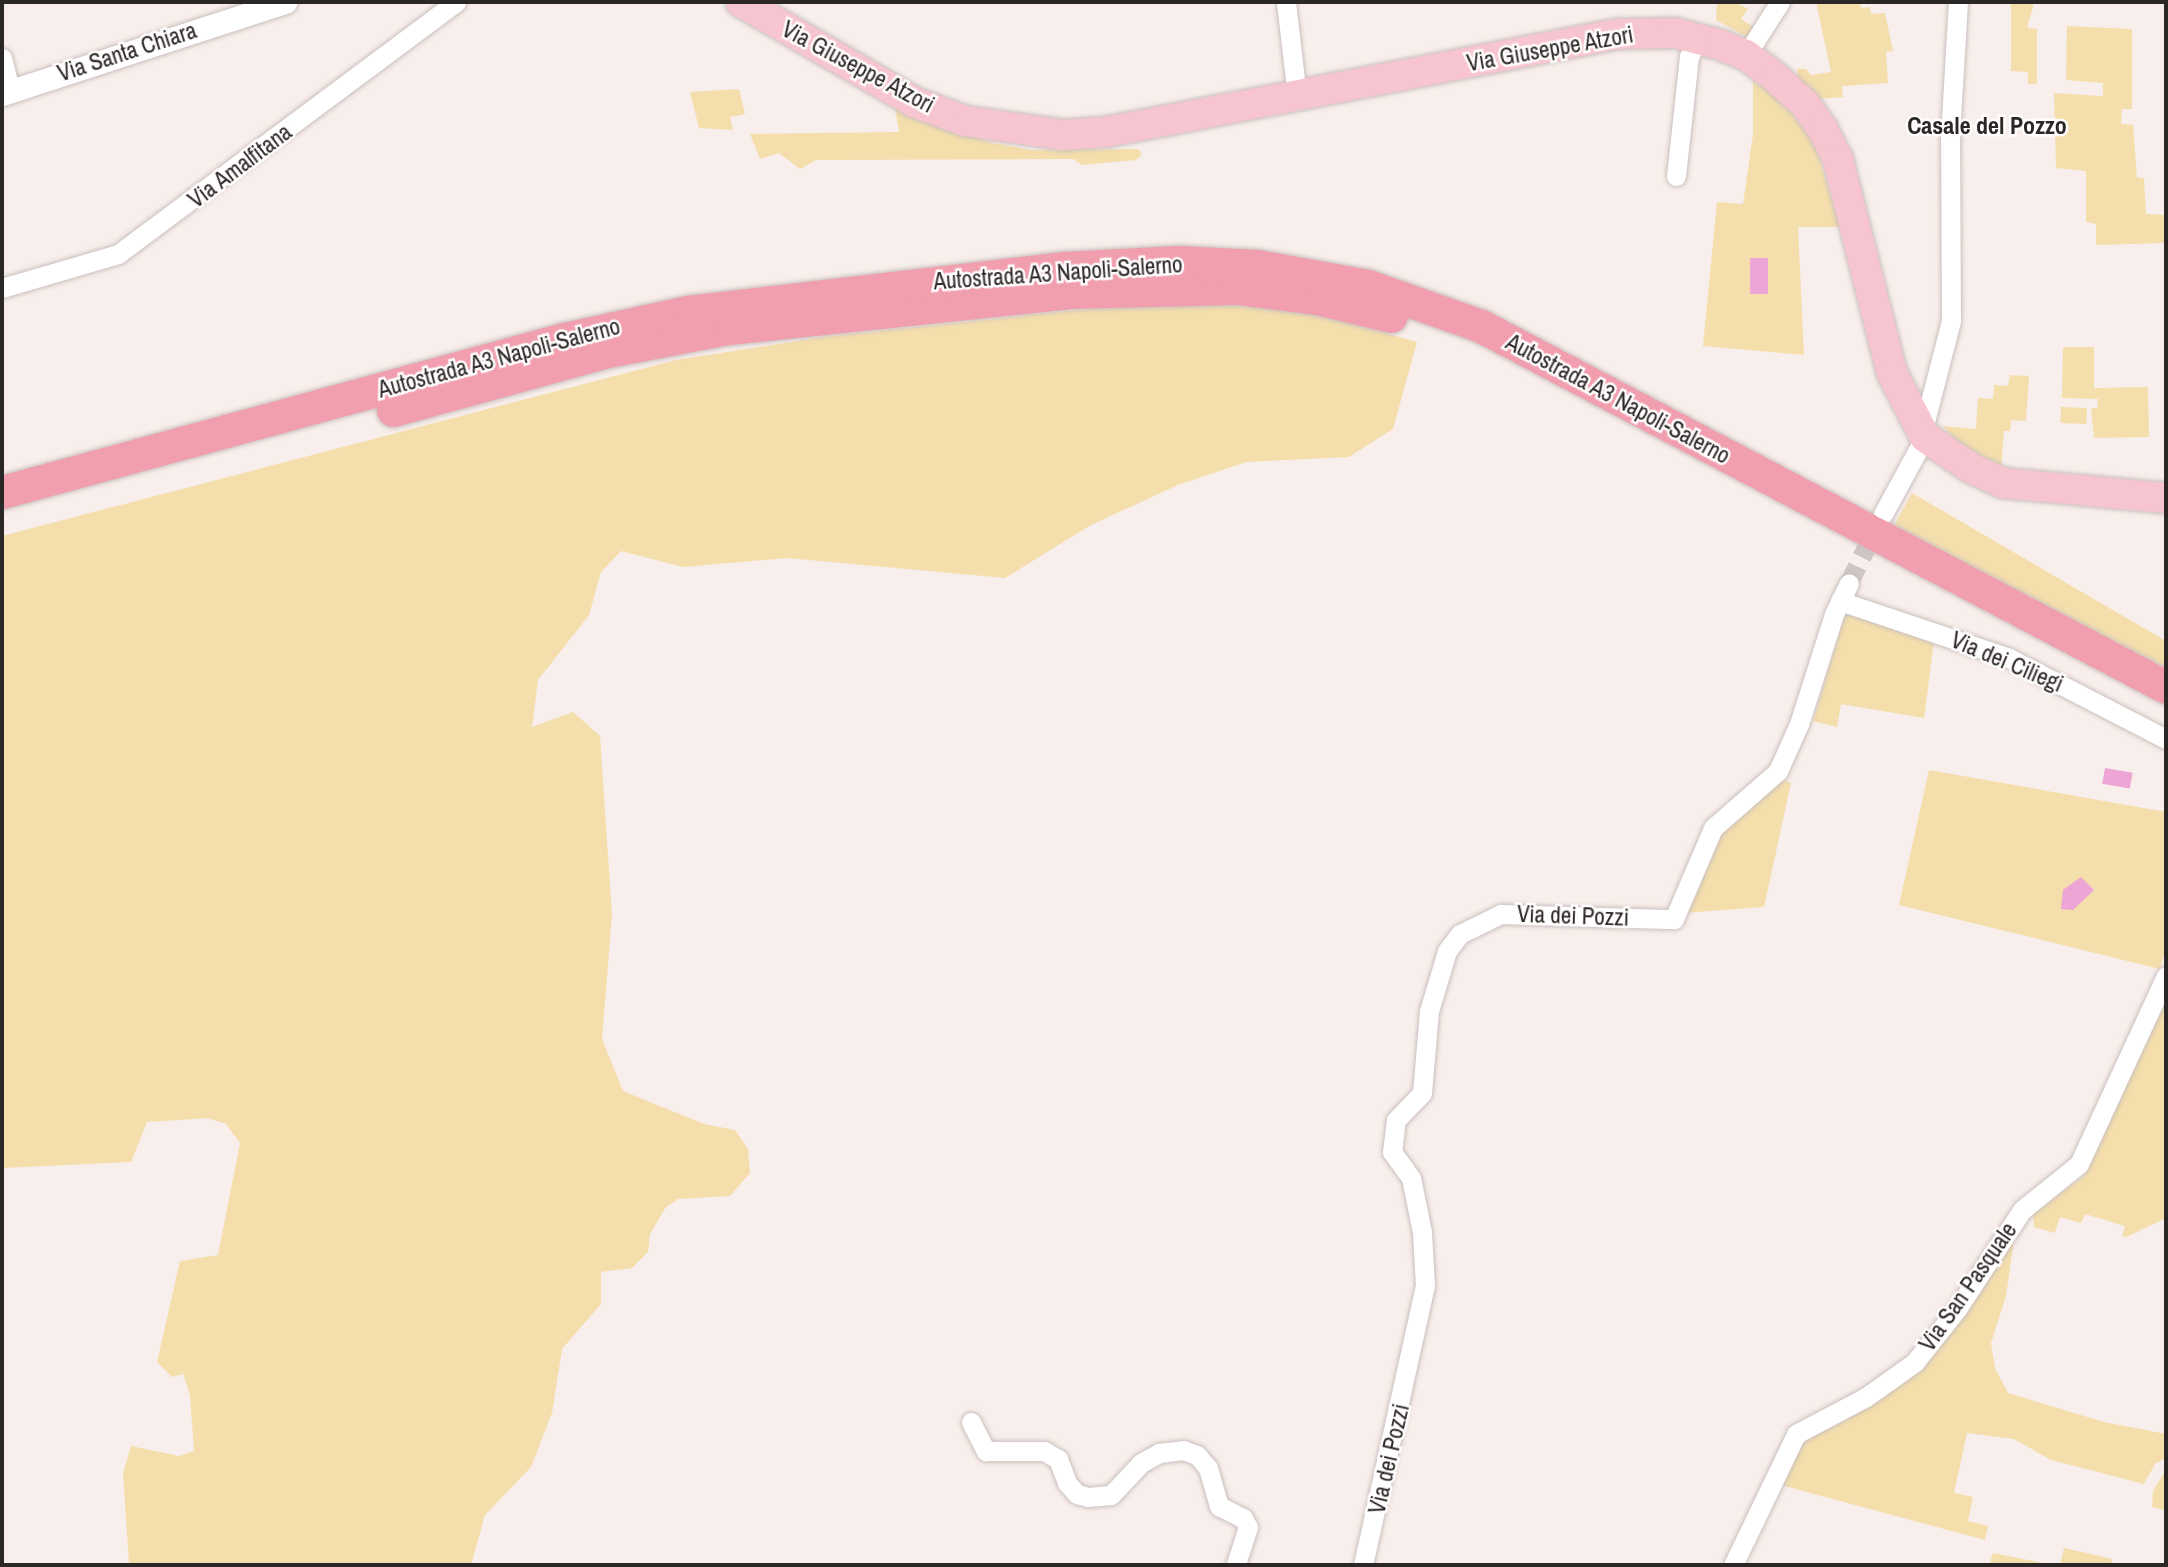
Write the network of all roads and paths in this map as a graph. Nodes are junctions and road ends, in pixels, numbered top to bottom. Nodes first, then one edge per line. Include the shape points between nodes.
1 (285, 2) edge
2 (456, 2) edge
3 (741, 2) edge
4 (1286, 2) edge
5 (1780, 2) edge
6 (1958, 2) edge
7 (1698, 38) junction
8 (1745, 55) junction
9 (2, 58) edge
10 (5, 97) edge
11 (1297, 97) junction
12 (1675, 176) dead end
13 (2, 288) edge
14 (1923, 435) junction
15 (2, 492) edge
16 (2166, 498) edge
17 (2, 514) edge
18 (1883, 514) tunnel mouth
19 (1849, 583) tunnel mouth
20 (1840, 601) junction
21 (2162, 684) edge
22 (2166, 711) edge
23 (2166, 739) edge
24 (2166, 976) edge
25 (971, 1422) dead end
26 (1236, 1565) edge
27 (1363, 1565) edge
28 (1733, 1565) edge

1 - 10 street, Via Santa Chiara
2 - 13 street, Via Amalfitana via 118,254
3 - 11 main road, Via Giuseppe Atzori via 914,102 1004,129 1063,135 1106,132
4 - 11 street
5 - 8 street
6 - 14 street via 1950,136 1951,321
7 - 8 main road, Via Giuseppe Atzori
7 - 11 main road, Via Giuseppe Atzori via 1656,31 1617,34
7 - 12 street via 1689,57
8 - 14 main road, Via Giuseppe Atzori via 1805,104 1838,160 1892,373
9 - 10 street
14 - 16 main road, Via Giuseppe Atzori via 1971,468 2003,483
14 - 18 street
15 - 21 highway, Autostrada A3 Napoli-Salerno via 552,342 688,312 1064,268 1177,262 1257,266 1368,286 1481,326
17 - 22 highway, Autostrada A3 Napoli-Salerno via 603,352 695,334 1091,290 1248,289 1362,308 1469,346
19 - 20 street, Via dei Pozzi
20 - 23 street, Via dei Ciliegi via 2009,658
20 - 27 street, Via dei Pozzi via 1799,724 1778,771 1713,828 1674,919 1502,914 1460,934 1447,951 1429,1011 1422,1093 1396,1120 1392,1152 1411,1178 1422,1232 1425,1286
24 - 28 street, Via San Pasquale via 2079,1164 2022,1210 1957,1309 1915,1362 1868,1396 1796,1434
25 - 26 street via 986,1451 1044,1451 1058,1459 1067,1483 1077,1494 1099,1499 1111,1495 1158,1452 1183,1450 1197,1455 1208,1468 1219,1506 1243,1518 1248,1527

